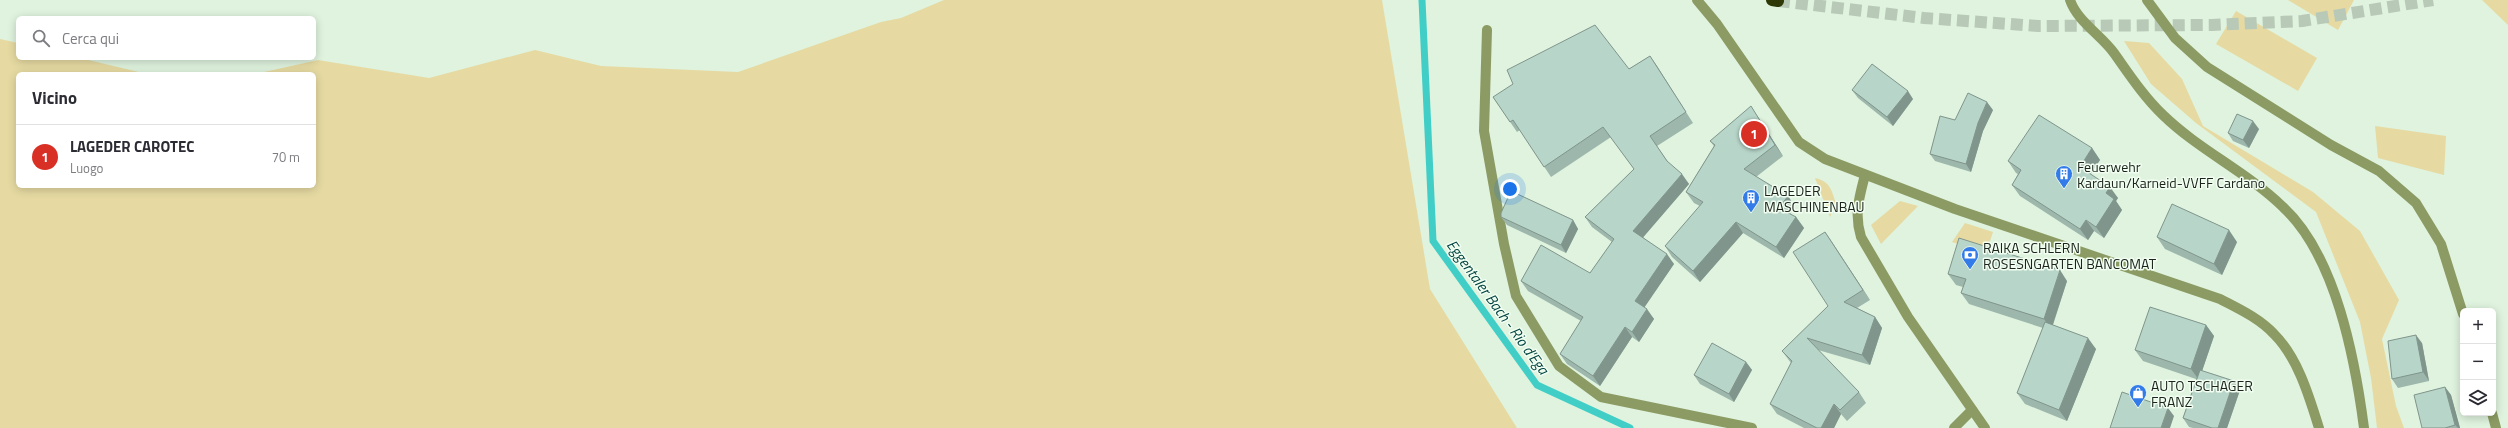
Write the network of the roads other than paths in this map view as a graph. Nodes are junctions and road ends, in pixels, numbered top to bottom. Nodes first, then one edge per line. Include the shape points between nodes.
1 (1698, 0) edge
2 (2070, 0) edge
3 (2147, 0) edge
4 (1487, 30) dead end
5 (1865, 175) junction
6 (2461, 308) edge
7 (1972, 410) junction
8 (2493, 416) edge
9 (1752, 428) edge
10 (1954, 428) edge
11 (1985, 428) edge
12 (2320, 428) edge
13 (2364, 428) edge
14 (2496, 428) edge

1 - 5 street via 1799,142 1825,158
2 - 13 street via 2076,12 2111,49 2140,90 2162,115 2284,207 2314,246 2337,297 2345,326
3 - 6 street via 2175,38 2207,67 2331,145 2379,170 2416,203 2441,244
4 - 9 street via 1484,131 1504,244 1516,296 1559,366 1601,398
5 - 7 street via 1856,208 1861,237 1908,317
5 - 12 street via 1955,209 2220,299 2250,314 2275,334 2294,361
7 - 10 street
7 - 11 street
8 - 14 street

